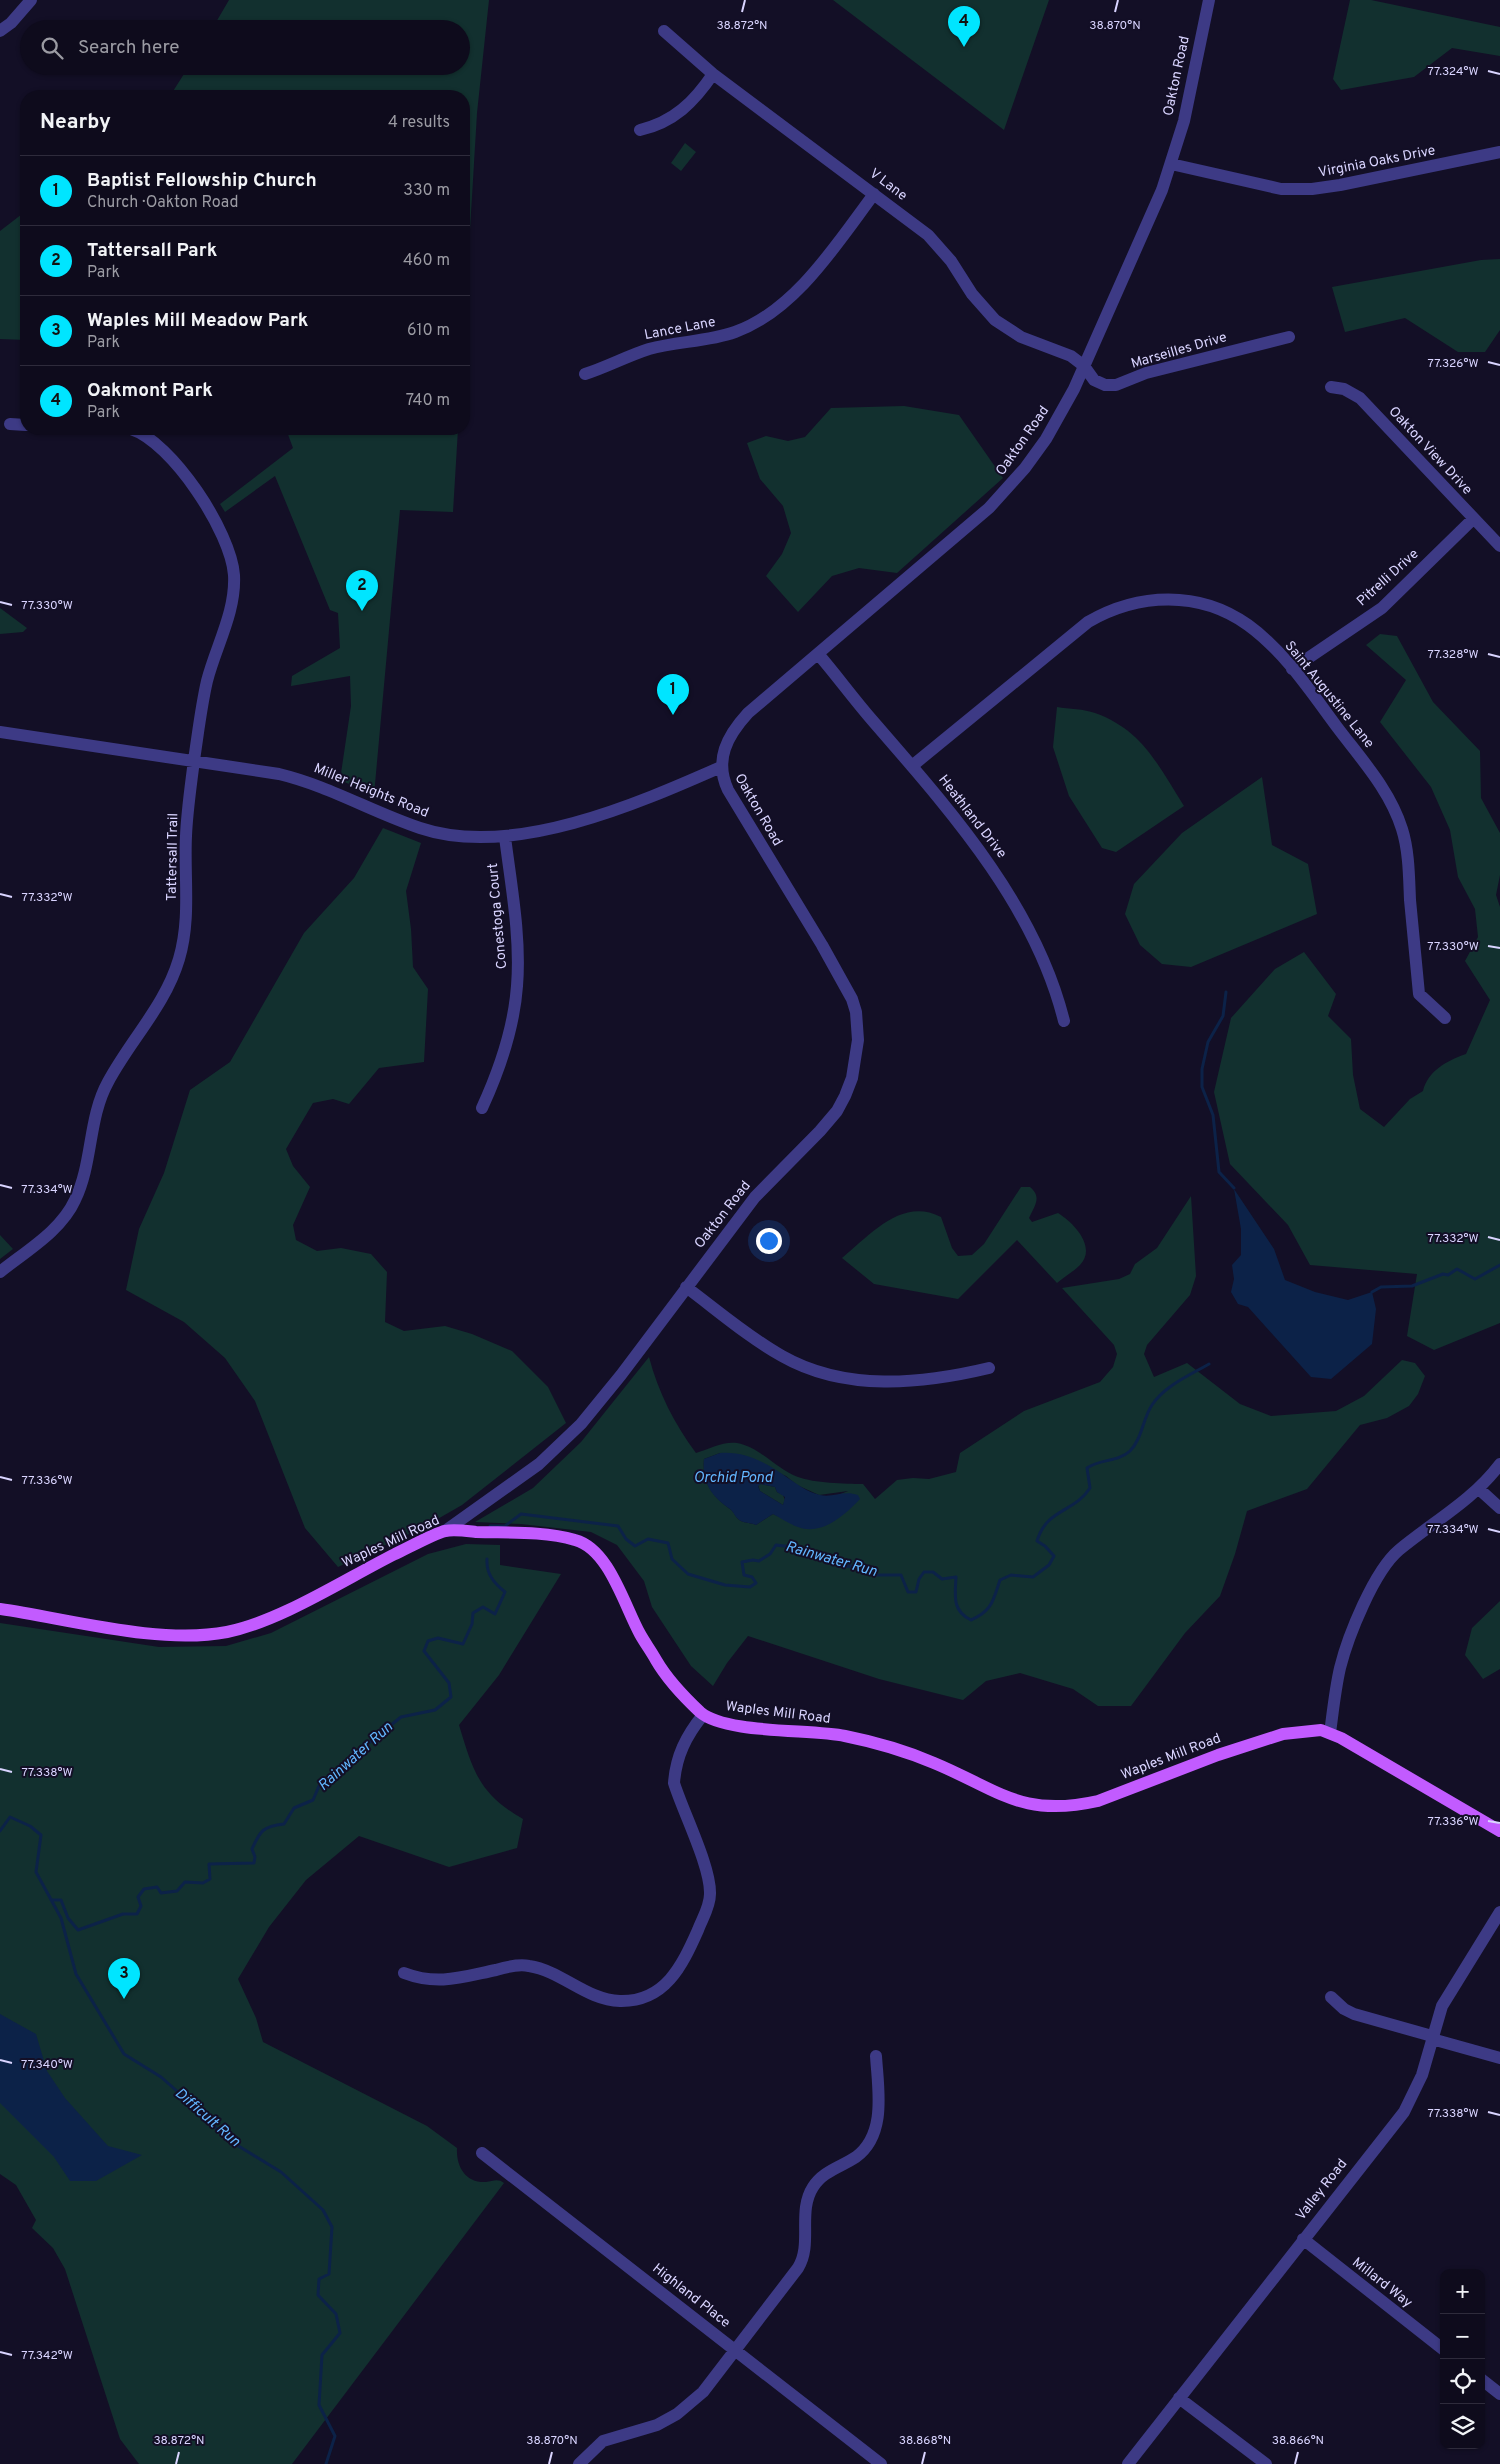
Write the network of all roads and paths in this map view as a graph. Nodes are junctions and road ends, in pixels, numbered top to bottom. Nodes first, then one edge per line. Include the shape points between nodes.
1 (31, 0) edge
2 (1209, 0) edge
3 (0, 31) edge
4 (664, 31) dead end
5 (713, 74) junction
6 (640, 130) dead end
7 (1500, 152) edge
8 (1171, 164) junction
9 (874, 194) junction
10 (1289, 337) dead end
11 (1084, 366) junction
12 (585, 374) dead end
13 (1331, 388) dead end
14 (10, 424) dead end
15 (20, 425) edge
16 (144, 435) edge
17 (1473, 519) junction
18 (1500, 546) edge
19 (819, 655) junction
20 (1292, 669) junction
21 (0, 732) edge
22 (194, 761) junction
23 (912, 766) junction
24 (721, 767) junction
25 (505, 837) junction
26 (1445, 1018) dead end
27 (1064, 1021) dead end
28 (482, 1108) dead end
29 (0, 1272) edge
30 (686, 1287) junction
31 (989, 1368) dead end
32 (1500, 1464) edge
33 (1479, 1489) junction
34 (1500, 1508) edge
35 (445, 1530) junction
36 (0, 1609) edge
37 (703, 1715) junction
38 (1330, 1733) junction
39 (1500, 1831) edge
40 (1500, 1912) edge
41 (404, 1974) dead end
42 (1331, 1997) dead end
43 (1432, 2037) junction
44 (876, 2056) dead end
45 (1500, 2058) edge
46 (482, 2153) dead end
47 (1303, 2239) junction
48 (1440, 2347) edge
49 (734, 2350) junction
50 (1485, 2382) edge
51 (1500, 2394) edge
52 (1179, 2398) junction
53 (579, 2464) edge
54 (881, 2464) edge
55 (1128, 2464) edge
56 (1266, 2464) edge

1 - 3 street
2 - 8 street, Oakton Road
4 - 5 street, V Lane
5 - 6 street via 697,98 675,116 658,126
5 - 9 street, V Lane
7 - 8 street, Virginia Oaks Drive via 1312,189 1273,188
8 - 11 street, Oakton Road
9 - 11 street, V Lane via 934,242 995,320 1021,337 1071,356
9 - 12 street, Lance Lane via 806,283 766,315 738,331 712,339 652,348
10 - 11 street, Marseilles Drive via 1146,373 1116,385 1094,380
11 - 19 street, Oakton Road via 1046,439 1007,490
13 - 17 street, Oakton View Drive via 1344,389 1360,398
14 - 15 street
16 - 22 street, Tattersall Trail via 159,446 177,467 216,521 234,574 232,601 207,682
17 - 18 street, Oakton View Drive
17 - 20 street, Pitrelli Drive via 1382,608
19 - 23 street, Heathland Drive
19 - 24 street, Oakton Road via 736,726 727,743
20 - 23 street, Saint Augustine Lane via 1249,625 1228,613 1196,602 1174,599 1131,602 1107,610 1088,622
20 - 26 street, Saint Augustine Lane via 1382,786 1394,809 1403,830 1408,858 1419,994
21 - 22 street, Miller Heights Road
22 - 25 street, Miller Heights Road via 305,780 441,834 482,839
22 - 29 street, Tattersall Trail via 186,833 187,917 172,979 154,1014 105,1088 98,1105 80,1189 69,1212
23 - 27 street, Heathland Drive via 995,871 1056,989
24 - 25 street, Miller Heights Road via 608,813
24 - 30 street, Oakton Road via 722,778 736,805 846,985 856,1012 858,1040 852,1078 837,1111 755,1197
25 - 28 street, Conestoga Court via 516,933 517,986 508,1030
30 - 31 street via 771,1350 817,1371 888,1383
30 - 35 street, Oakton Road via 610,1389 567,1438 509,1486
32 - 33 street
33 - 34 street
33 - 38 street via 1399,1550 1379,1572 1341,1667
35 - 36 main road, Waples Mill Road via 267,1619 223,1632 194,1636 144,1633
35 - 37 main road, Waples Mill Road via 552,1535 578,1540 590,1548 610,1573 640,1634 665,1674
37 - 38 main road, Waples Mill Road via 738,1725 844,1736 898,1750 933,1762 1005,1797 1050,1808 1098,1801 1283,1734 1309,1730
37 - 41 street via 681,1749 674,1783 705,1868 710,1894 688,1952 675,1976 662,1988 650,1996 608,2000 594,1996 559,1976 527,1965 434,1982
38 - 39 main road, Waples Mill Road
40 - 43 street, Valley Road via 1442,2006
42 - 43 street via 1354,2014
43 - 45 street
43 - 47 street, Valley Road via 1422,2075 1404,2112
44 - 49 street via 878,2114 872,2136 856,2157 823,2176 813,2187 806,2204 804,2258
46 - 49 street, Highland Place
47 - 48 street, Millard Way
47 - 52 street, Valley Road
49 - 53 street via 703,2392 677,2414 656,2425 603,2441
49 - 54 street, Highland Place
50 - 51 street
52 - 55 street, Valley Road
52 - 56 street

